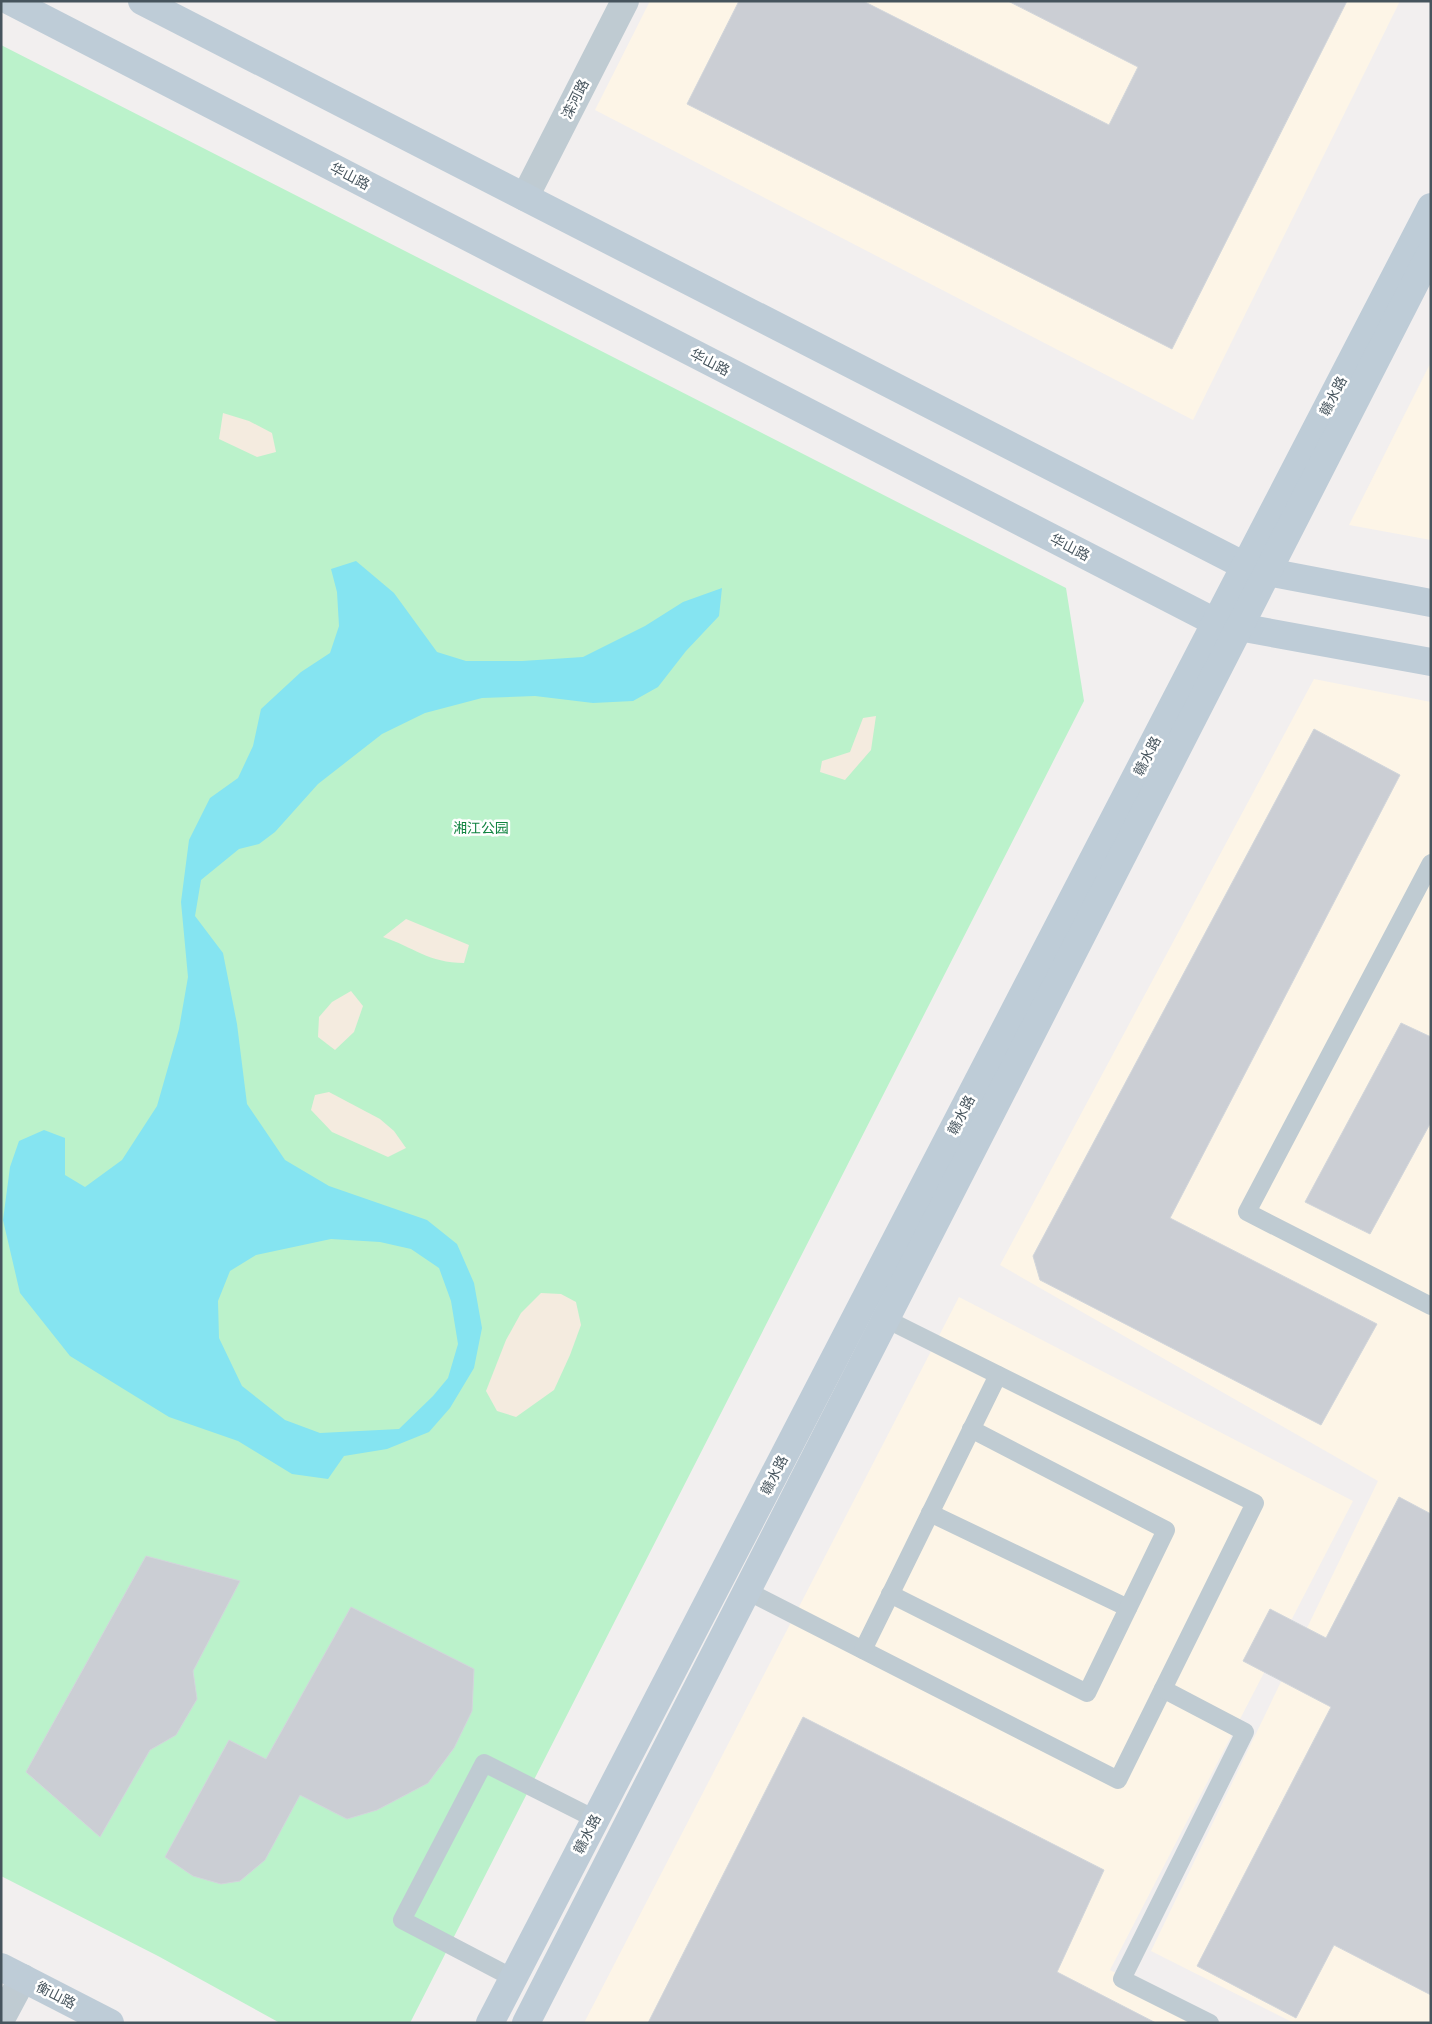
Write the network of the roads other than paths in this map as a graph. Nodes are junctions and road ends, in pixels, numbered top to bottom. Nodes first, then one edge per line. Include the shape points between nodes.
1 (10, 1) edge
2 (142, 1) edge
3 (625, 1) edge
4 (524, 197) junction
5 (1431, 207) edge
6 (1431, 252) edge
7 (1256, 569) junction
8 (1431, 603) edge
9 (1228, 625) junction
10 (1431, 662) edge
11 (1431, 862) edge
12 (1431, 1306) edge
13 (886, 1319) junction
14 (998, 1375) junction
15 (971, 1429) junction
16 (930, 1513) junction
17 (747, 1591) junction
18 (890, 1594) junction
19 (1128, 1608) junction
20 (863, 1650) junction
21 (1163, 1689) junction
22 (595, 1819) junction
23 (12, 1972) edge
24 (513, 1978) junction
25 (1, 2019) edge
26 (110, 2023) edge
27 (490, 2023) edge
28 (526, 2023) edge
29 (1210, 2023) edge

1 - 9 main road, 华山路
2 - 4 main road
3 - 4 street, 滦河路
4 - 7 main road
5 - 7 main road, 赣水路
6 - 7 main road, 赣水路
7 - 8 main road
7 - 9 main road, 赣水路
9 - 10 main road, 华山路
9 - 13 main road, 赣水路
9 - 22 main road, 赣水路
11 - 12 lane via 1247,1212
13 - 14 lane
13 - 17 main road, 赣水路
14 - 15 lane
14 - 21 lane via 1256,1503
15 - 16 lane
15 - 19 lane via 1166,1530
16 - 18 lane
16 - 19 lane
17 - 20 lane
17 - 28 main road, 赣水路
18 - 19 lane via 1087,1693
18 - 20 lane
20 - 21 lane via 1118,1780
21 - 29 lane via 1245,1732 1122,1979
22 - 24 main road, 赣水路
22 - 24 lane via 484,1763 402,1920
23 - 25 street
23 - 26 main road, 衡山路
24 - 27 main road, 赣水路

